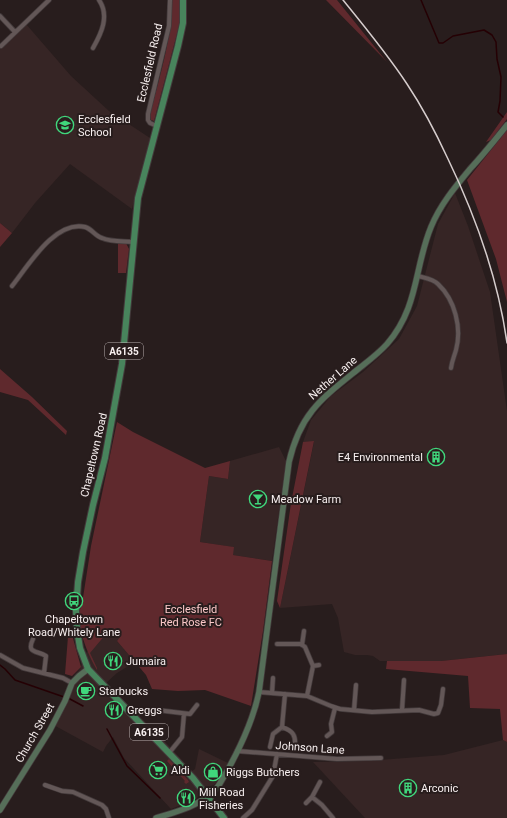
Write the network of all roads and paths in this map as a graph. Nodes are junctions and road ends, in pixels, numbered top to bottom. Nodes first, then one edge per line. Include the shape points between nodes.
1 (49, 0) edge
2 (99, 0) edge
3 (170, 0) edge
4 (183, 0) edge
5 (0, 16) edge
6 (15, 32) junction
7 (1, 46) edge
8 (93, 48) dead end
9 (507, 125) edge
10 (157, 126) junction
11 (133, 242) junction
12 (418, 276) junction
13 (12, 286) dead end
14 (451, 368) dead end
15 (304, 631) dead end
16 (33, 639) dead end
17 (277, 644) dead end
18 (302, 645) junction
19 (0, 655) edge
20 (319, 665) dead end
21 (313, 666) junction
22 (88, 669) junction
23 (44, 673) junction
24 (273, 678) dead end
25 (404, 680) dead end
26 (72, 684) junction
27 (356, 685) dead end
28 (443, 689) dead end
29 (259, 692) junction
30 (272, 693) junction
31 (285, 694) junction
32 (307, 696) junction
33 (197, 705) dead end
34 (335, 708) junction
35 (156, 710) dead end
36 (354, 710) junction
37 (402, 710) junction
38 (184, 714) junction
39 (282, 727) junction
40 (327, 736) dead end
41 (270, 747) dead end
42 (295, 747) dead end
43 (238, 751) junction
44 (170, 753) junction
45 (278, 754) junction
46 (381, 758) dead end
47 (320, 782) dead end
48 (45, 785) dead end
49 (208, 797) junction
50 (312, 797) junction
51 (306, 803) dead end
52 (0, 810) edge
53 (109, 818) edge
54 (156, 818) edge
55 (224, 818) edge
56 (243, 818) edge
57 (333, 818) edge

1 - 6 street
2 - 8 street via 104,11 103,29
3 - 10 street, Ecclesfield Road via 169,26 148,114 150,123
4 - 10 main road, Ecclesfield Road / A6135 via 178,46
5 - 6 street
6 - 7 street
9 - 12 main road, Nether Lane via 438,213 431,228
10 - 11 main road, Ecclesfield Road / A6135 via 138,198
11 - 13 street via 102,238 89,228 78,226 62,230 41,249
11 - 22 main road, Chapeltown Road / A6135 via 122,364 78,582 77,630
12 - 14 street via 437,283 452,303 457,334
12 - 29 main road, Nether Lane via 407,312 394,336 377,354 317,404 308,415 293,448 282,512
15 - 18 street
16 - 23 street via 30,646 33,651 46,656
17 - 18 street
18 - 21 street
19 - 23 street via 23,668
20 - 21 street
21 - 32 street
22 - 26 main road, Church Street
22 - 44 main road, A6135
23 - 26 street via 63,678
24 - 30 street
25 - 37 street
26 - 52 main road, Church Street via 50,730
27 - 36 street
28 - 37 street via 438,713
29 - 30 street
29 - 43 main road, Nether Lane via 252,720
30 - 31 street
31 - 32 street
31 - 39 street
32 - 34 street
33 - 38 street via 190,714
34 - 36 street
34 - 40 street via 332,732
35 - 38 street
36 - 37 street
38 - 44 street via 182,738
39 - 41 street via 273,734
39 - 42 street via 295,735
43 - 45 street, Johnson Lane
43 - 49 main road, Nether Lane via 215,791
44 - 49 main road, A6135
45 - 46 street, Johnson Lane via 337,759
45 - 56 street via 273,776 252,810
47 - 50 street
48 - 53 street via 74,792 102,805
49 - 54 main road via 189,807
49 - 55 main road, A6135
50 - 51 street
50 - 57 street

